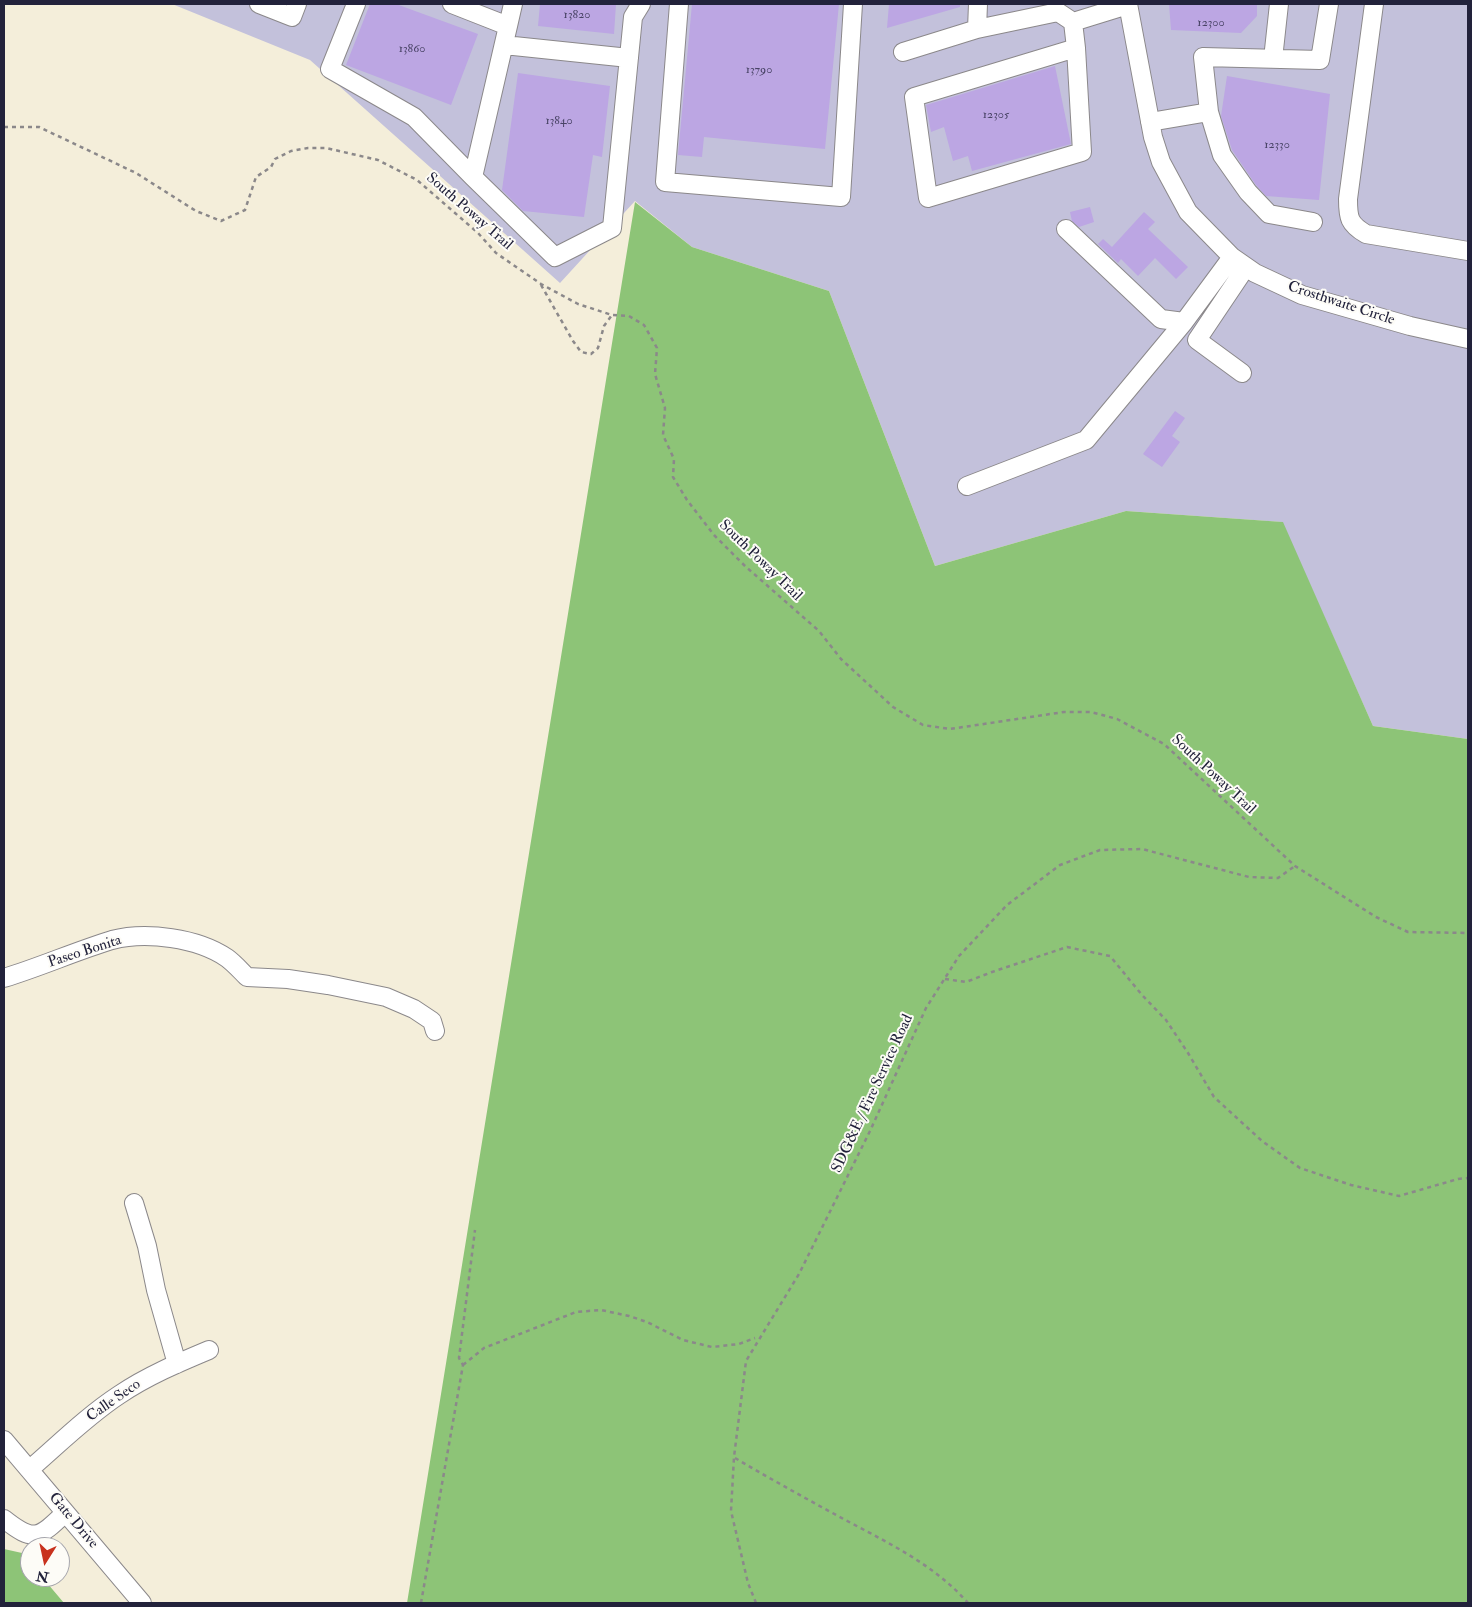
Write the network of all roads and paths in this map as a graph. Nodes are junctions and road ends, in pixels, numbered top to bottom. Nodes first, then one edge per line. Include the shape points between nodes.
1 (259, 4) edge
2 (297, 4) edge
3 (356, 4) edge
4 (452, 4) edge
5 (513, 4) edge
6 (642, 4) edge
7 (679, 4) edge
8 (853, 4) edge
9 (978, 4) edge
10 (1128, 4) edge
11 (1279, 4) edge
12 (1329, 4) edge
13 (1374, 4) edge
14 (1073, 22) junction
15 (508, 26) junction
16 (977, 29) junction
17 (504, 45) junction
18 (1076, 48) junction
19 (903, 52) dead end
20 (629, 58) junction
21 (1273, 59) junction
22 (1209, 112) junction
23 (1150, 122) junction
24 (4, 126) edge
25 (473, 177) junction
26 (1313, 222) dead end
27 (1066, 229) dead end
28 (1468, 251) edge
29 (1239, 262) junction
30 (540, 284) junction
31 (612, 315) junction
32 (1184, 322) junction
33 (1468, 339) edge
34 (1242, 373) dead end
35 (967, 486) dead end
36 (1295, 866) junction
37 (1468, 933) edge
38 (4, 978) edge
39 (945, 979) junction
40 (435, 1031) dead end
41 (1468, 1178) edge
42 (134, 1203) dead end
43 (475, 1230) dead end
44 (755, 1338) dead end
45 (209, 1350) dead end
46 (177, 1364) junction
47 (463, 1365) junction
48 (4, 1440) edge
49 (734, 1458) junction
50 (30, 1469) junction
51 (65, 1513) junction
52 (4, 1519) edge
53 (142, 1603) edge
54 (421, 1603) edge
55 (756, 1603) edge
56 (968, 1603) edge

1 - 2 street via 292,17
3 - 25 street via 330,69 414,116
4 - 15 street
5 - 15 street
6 - 20 street via 634,16
7 - 8 street via 666,182 841,197
9 - 16 street
10 - 14 street
10 - 23 street, Crosthwaite Circle
11 - 21 street
12 - 21 street via 1320,60
13 - 28 street via 1348,215 1354,227 1366,234
14 - 16 street via 1058,12
14 - 18 street
15 - 17 street
16 - 19 street
17 - 20 street
17 - 25 street
18 - 18 street via 1082,152 928,198 914,97
20 - 25 street via 612,228 555,257
21 - 22 street via 1203,57
22 - 23 street
22 - 26 street via 1222,155 1248,192 1269,214
23 - 29 street, Crosthwaite Circle via 1161,162 1188,212
24 - 30 path, South Poway Trail via 39,127 136,173 196,211 221,220 245,210 256,177 271,167 275,159 291,151 326,148 378,160 417,180 496,253
27 - 32 street via 1161,319
29 - 32 street
29 - 33 street, Crosthwaite Circle via 1302,295
29 - 34 street via 1197,340
30 - 31 path, South Poway Trail via 578,304
30 - 31 path via 581,352 591,354 598,348 604,326
31 - 36 path, South Poway Trail via 629,316 644,325 657,348 655,374 665,408 664,434 674,459 673,477 687,500 714,535 819,631 841,659 893,707 923,725 950,730 1064,712 1091,712 1117,718 1164,744
32 - 35 street via 1086,440
36 - 37 path, South Poway Trail via 1376,917 1408,932
36 - 39 path, SDG&E / Fire Service Road via 1278,878 1249,877 1142,849 1100,850 1060,865 1007,905 959,956
38 - 40 street, Paseo Bonita via 112,940 142,936 168,938 205,947 226,958 247,977 288,979 386,997 432,1021
39 - 41 path via 966,982 1067,947 1110,956 1166,1020 1214,1097 1262,1141 1300,1168 1398,1196
39 - 49 path, SDG&E / Fire Service Road via 926,1008 799,1274 746,1361
42 - 46 street
43 - 47 path via 459,1358
44 - 47 path via 739,1344 712,1347 684,1340 630,1316 601,1310 576,1312 484,1348
45 - 46 street, Calle Seco
46 - 50 street, Calle Seco via 118,1395
47 - 54 path
48 - 50 street, Gate Drive
49 - 55 path, SDG&E / Fire Service Road via 731,1511
49 - 56 path via 903,1551 940,1576
50 - 51 street, Gate Drive
51 - 52 street via 47,1531 37,1535 18,1530
51 - 53 street, Gate Drive

